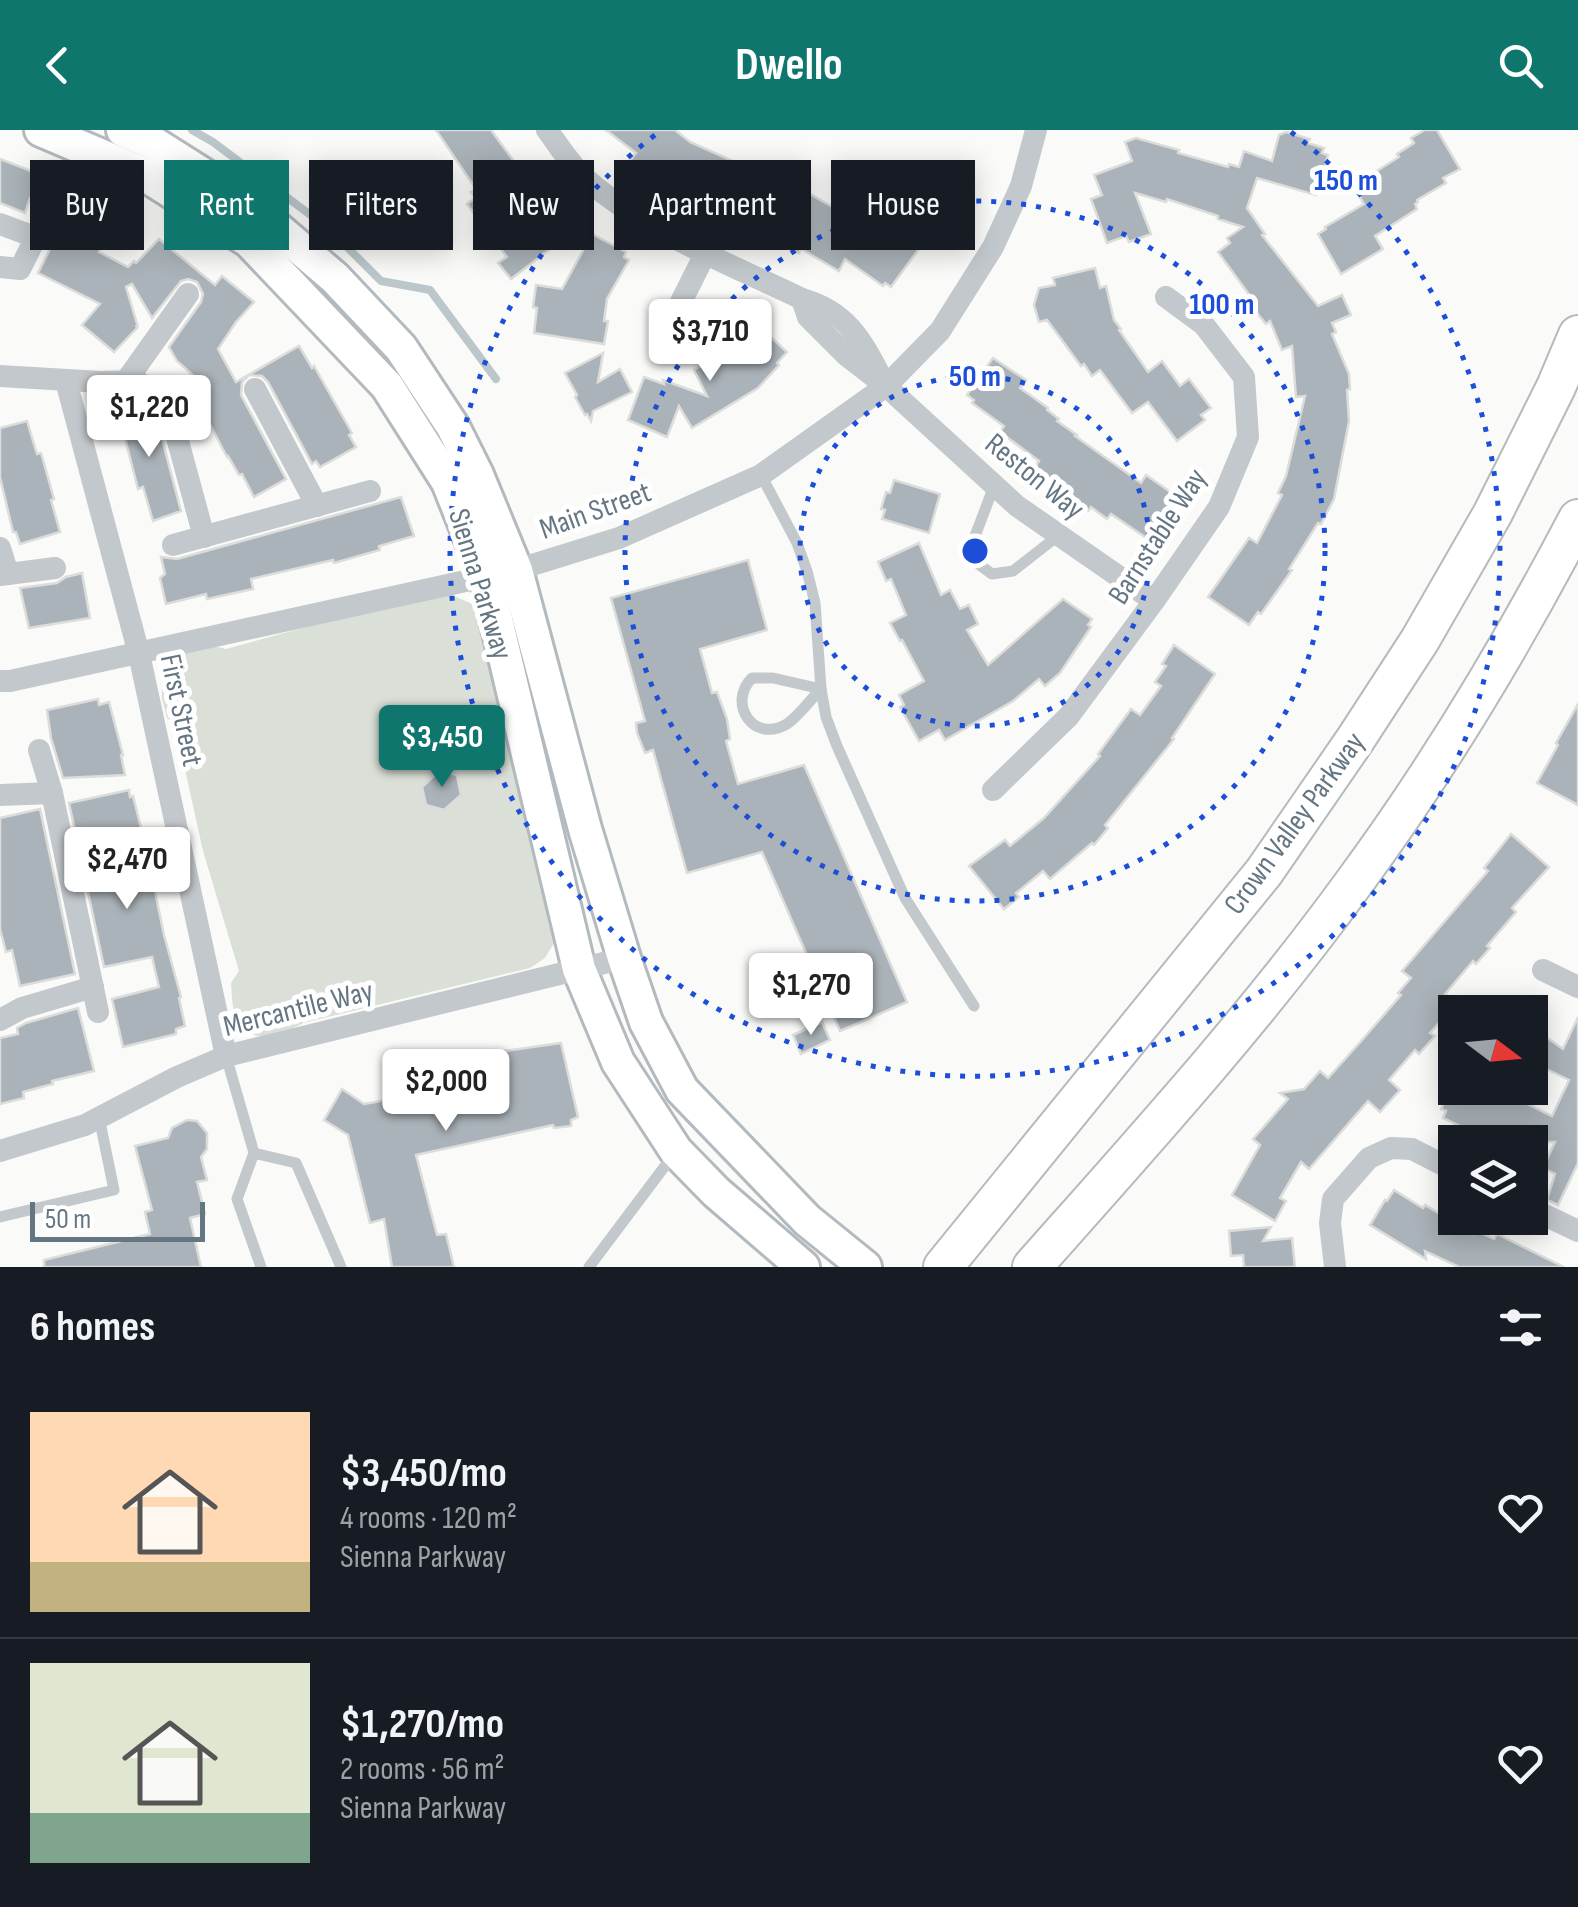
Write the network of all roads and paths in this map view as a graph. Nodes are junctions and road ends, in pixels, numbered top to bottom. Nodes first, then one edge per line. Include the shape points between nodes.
1 (42, 130) edge
2 (123, 130) edge
3 (547, 130) edge
4 (1036, 130) edge
5 (0, 224) edge
6 (30, 235) edge
7 (30, 248) edge
8 (706, 252) junction
9 (0, 267) edge
10 (188, 294) dead end
11 (1166, 298) dead end
12 (676, 312) dead end
13 (1578, 335) edge
14 (0, 376) edge
15 (66, 380) junction
16 (126, 382) junction
17 (886, 386) junction
18 (255, 389) dead end
19 (761, 475) junction
20 (994, 486) junction
21 (370, 491) dead end
22 (317, 506) junction
23 (1578, 519) edge
24 (1059, 535) junction
25 (204, 537) junction
26 (174, 545) dead end
27 (0, 548) edge
28 (55, 568) dead end
29 (501, 574) junction
30 (4, 575) edge
31 (1154, 601) junction
32 (140, 654) junction
33 (0, 681) edge
34 (820, 689) junction
35 (39, 750) dead end
36 (993, 790) dead end
37 (52, 793) junction
38 (0, 795) edge
39 (624, 958) junction
40 (579, 969) junction
41 (1543, 970) dead end
42 (93, 987) junction
43 (1578, 987) edge
44 (974, 1006) dead end
45 (98, 1012) dead end
46 (0, 1020) edge
47 (226, 1056) junction
48 (99, 1117) junction
49 (0, 1150) edge
50 (676, 1151) junction
51 (254, 1153) junction
52 (1438, 1162) edge
53 (1548, 1217) edge
54 (0, 1218) edge
55 (1578, 1231) edge
56 (261, 1267) edge
57 (341, 1267) edge
58 (589, 1267) edge
59 (803, 1267) edge
60 (864, 1267) edge
61 (943, 1267) edge
62 (1032, 1267) edge
63 (1335, 1267) edge

1 - 29 main road, Sienna Parkway via 142,174 249,242 387,386
2 - 29 main road, Sienna Parkway via 244,201 335,278 401,348 478,476
3 - 8 street, Reston Way via 582,176 629,212
4 - 17 street, Main Street via 1021,186 992,246 940,331
5 - 6 street
7 - 9 street via 20,269
8 - 12 street
8 - 17 street, Reston Way via 823,305 861,338
10 - 16 street
11 - 31 street, Barnstable Way via 1204,326 1244,378 1248,436 1219,507
13 - 61 main road, Crown Valley Parkway via 1493,513 1355,740 1264,872
14 - 15 street
15 - 16 street
15 - 32 street, First Street
16 - 25 street via 158,396 175,430
17 - 19 street, Main Street
17 - 20 street, Reston Way
18 - 22 street
19 - 29 street, Main Street via 618,538
19 - 34 lane via 807,571
20 - 24 street, Reston Way
20 - 24 lane via 972,544 976,563 992,574 1013,571
21 - 22 street
22 - 25 street
23 - 62 main road via 1478,698 1350,888 1280,980
24 - 31 street, Reston Way
25 - 26 street
27 - 30 street
28 - 30 street
29 - 32 street, Main Street
29 - 39 main road, Sienna Parkway
29 - 40 main road, Sienna Parkway
31 - 36 street, Barnstable Way via 1070,716
32 - 33 street, Main Street
32 - 47 street, First Street
34 - 34 lane via 752,678 742,704 759,729 773,729 788,723
34 - 44 lane via 905,898
35 - 37 street
37 - 38 street
37 - 42 street
39 - 40 street, Mercantile Way
39 - 60 main road, Sienna Parkway via 646,1022 682,1090 807,1220
40 - 47 street, Mercantile Way
40 - 50 main road, Sienna Parkway via 618,1062
41 - 43 street
42 - 45 street
42 - 46 street
47 - 48 street, Mercantile Way
47 - 51 lane
48 - 49 street, Mercantile Way
48 - 54 lane via 114,1190
50 - 58 lane
50 - 59 main road, Sienna Parkway
51 - 56 lane via 237,1199
51 - 57 lane via 296,1162
52 - 63 street via 1412,1149 1391,1148 1369,1158 1333,1199
53 - 55 street

